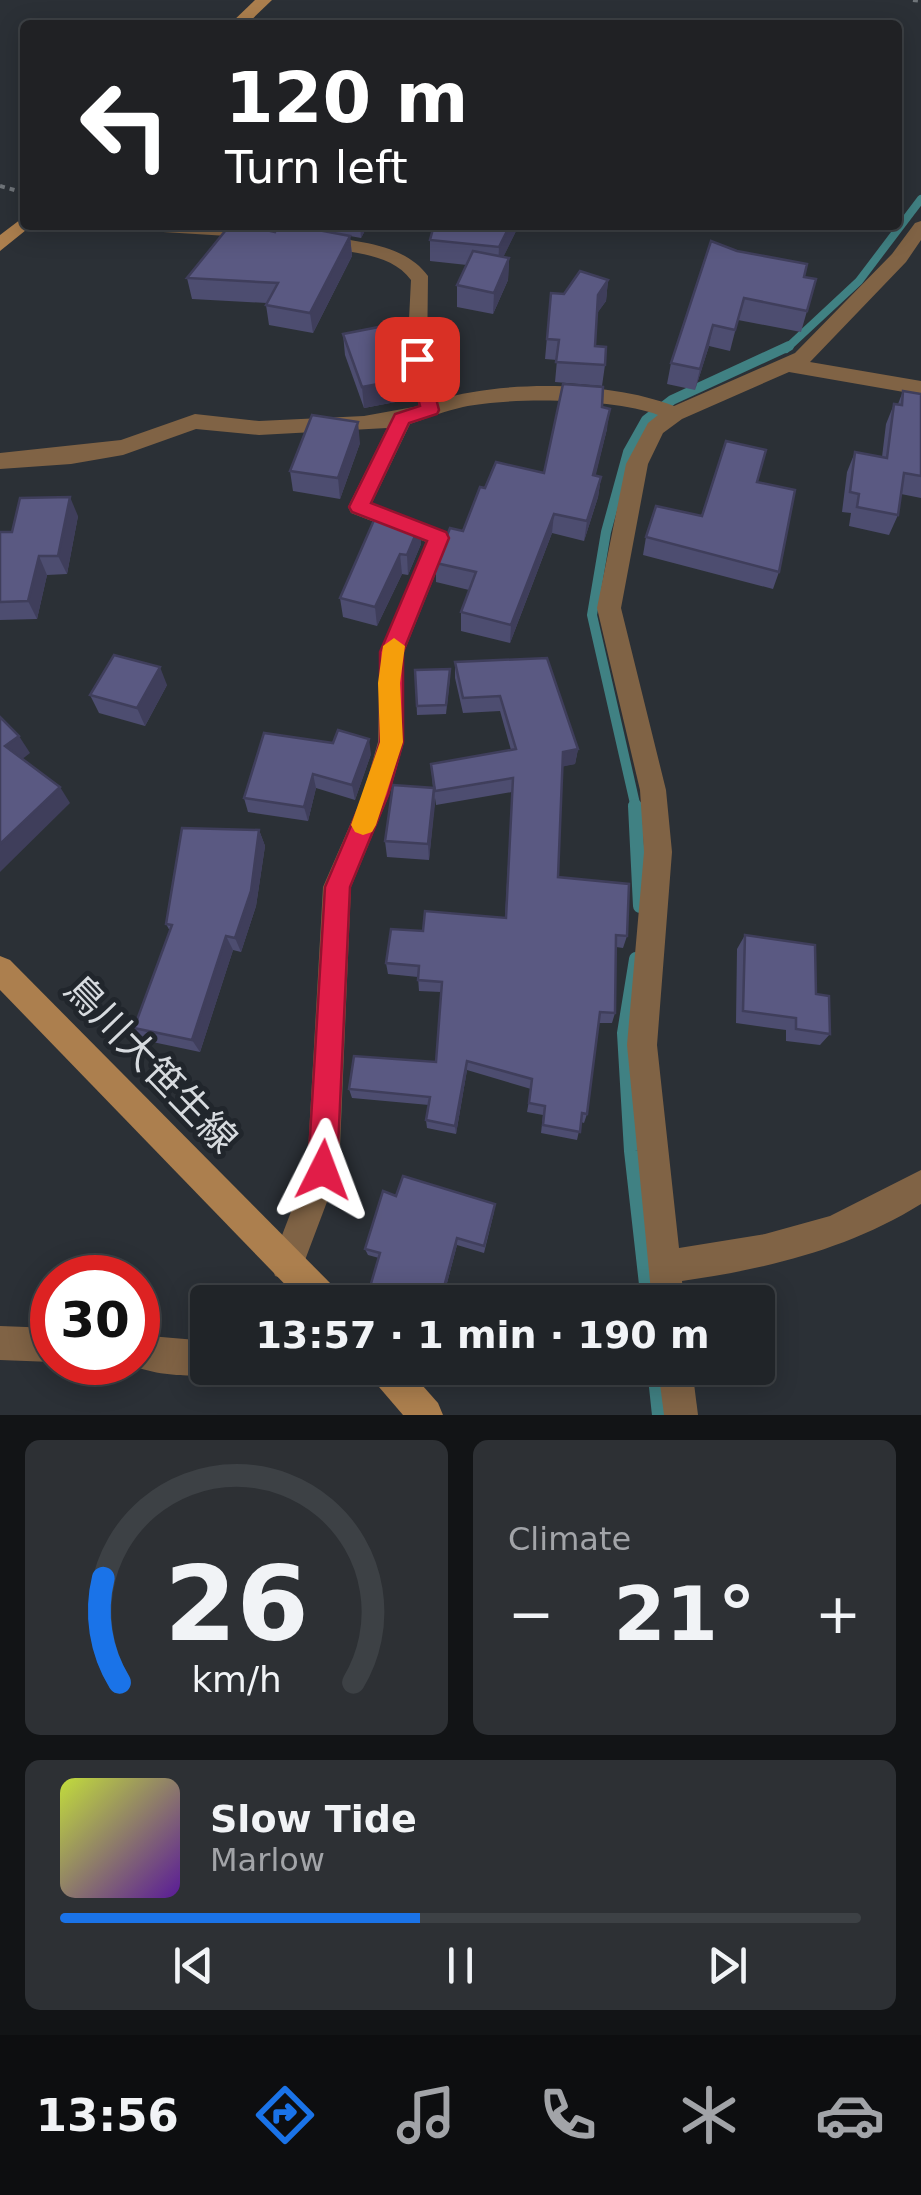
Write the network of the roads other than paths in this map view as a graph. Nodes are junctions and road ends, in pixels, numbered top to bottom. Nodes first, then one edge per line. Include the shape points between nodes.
1 (264, 0) edge
2 (242, 20) edge
3 (20, 227) edge
4 (921, 227) edge
5 (205, 230) edge
6 (0, 245) edge
7 (788, 365) junction
8 (921, 388) edge
9 (430, 410) junction
10 (664, 410) junction
11 (402, 419) junction
12 (0, 460) edge
13 (0, 970) edge
14 (921, 1186) edge
15 (287, 1264) junction
16 (664, 1268) junction
17 (308, 1285) edge
18 (666, 1285) edge
19 (0, 1343) edge
20 (30, 1344) edge
21 (160, 1354) edge
22 (190, 1356) edge
23 (399, 1385) edge
24 (677, 1385) edge
25 (426, 1415) edge
26 (681, 1415) edge

1 - 2 street
3 - 6 street
4 - 7 street via 836,326
5 - 9 street via 382,252 414,269 421,280 417,359
7 - 8 street
7 - 10 street
9 - 10 street via 515,394
9 - 11 street
10 - 16 street via 638,464 610,608 653,790 658,852 642,1045
11 - 12 street via 259,428 195,421 122,446
11 - 15 street via 359,507 439,538 392,652 391,742 337,887 323,1170
13 - 15 street, 鳥川大笹生線
14 - 16 street via 873,1215 816,1236 754,1255
15 - 17 street, 鳥川大笹生線
16 - 18 street
19 - 20 street
21 - 22 street
23 - 25 street
24 - 26 street

